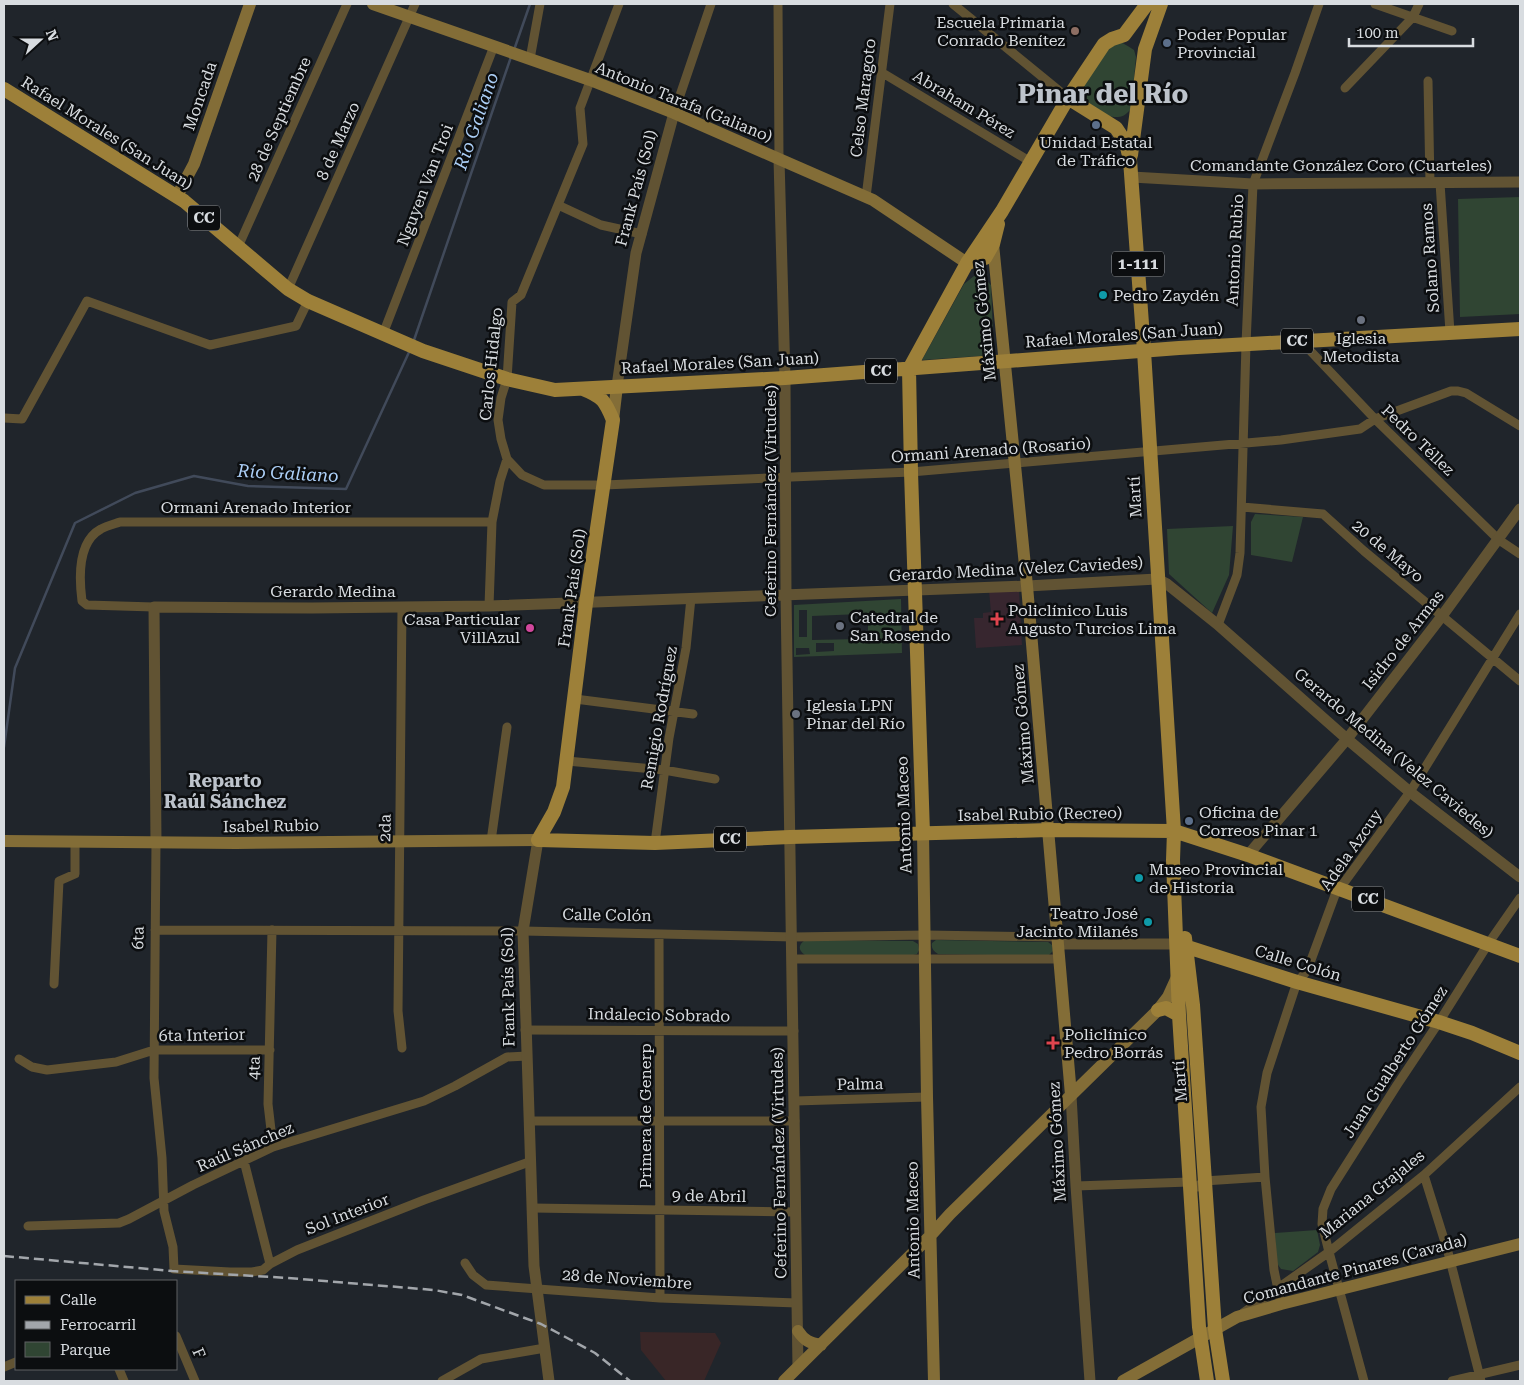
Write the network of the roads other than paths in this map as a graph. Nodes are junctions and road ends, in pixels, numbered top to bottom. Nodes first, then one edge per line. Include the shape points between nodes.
1 (250, 4) edge
2 (347, 4) edge
3 (373, 4) edge
4 (415, 4) edge
5 (540, 4) edge
6 (619, 4) edge
7 (711, 4) edge
8 (778, 4) edge
9 (890, 4) edge
10 (953, 4) edge
11 (1147, 4) edge
12 (1161, 4) edge
13 (1319, 4) edge
14 (1376, 4) edge
15 (1419, 4) edge
16 (410, 17) junction
17 (1413, 17) junction
18 (1452, 31) dead end
19 (1124, 35) junction
20 (494, 46) junction
21 (1145, 49) junction
22 (526, 58) junction
23 (881, 72) junction
24 (590, 80) junction
25 (1428, 81) dead end
26 (1345, 88) dead end
27 (4, 89) edge
28 (1068, 98) junction
29 (674, 113) junction
30 (1135, 117) junction
31 (1116, 128) junction
32 (779, 158) junction
33 (1130, 160) junction
34 (1031, 162) junction
35 (1132, 177) junction
36 (1435, 182) junction
37 (1520, 182) edge
38 (1253, 184) junction
39 (177, 196) junction
40 (866, 197) junction
41 (558, 205) junction
42 (1002, 211) junction
43 (642, 234) junction
44 (992, 244) junction
45 (238, 247) junction
46 (967, 263) junction
47 (288, 290) junction
48 (308, 301) junction
49 (1520, 329) edge
50 (1450, 332) junction
51 (383, 334) junction
52 (1301, 340) junction
53 (1246, 344) junction
54 (1144, 351) junction
55 (1005, 361) junction
56 (909, 369) junction
57 (785, 378) junction
58 (507, 379) junction
59 (617, 386) junction
60 (580, 388) junction
61 (4, 418) edge
62 (1375, 419) junction
63 (612, 420) junction
64 (1520, 426) edge
65 (1244, 443) junction
66 (1150, 452) junction
67 (507, 459) junction
68 (1015, 464) junction
69 (910, 472) junction
70 (786, 478) junction
71 (604, 485) junction
72 (1242, 508) junction
73 (1520, 509) edge
74 (492, 522) junction
75 (1499, 540) junction
76 (1520, 554) edge
77 (1157, 579) junction
78 (1027, 586) junction
79 (914, 590) junction
80 (786, 596) junction
81 (691, 598) junction
82 (82, 600) joint
83 (586, 602) junction
84 (489, 606) junction
85 (154, 607) junction
86 (402, 607) junction
87 (1520, 614) edge
88 (1442, 616) junction
89 (1218, 625) junction
90 (1494, 659) junction
91 (1520, 681) edge
92 (575, 699) junction
93 (674, 711) junction
94 (693, 714) dead end
95 (507, 727) dead end
96 (1347, 739) junction
97 (567, 761) junction
98 (664, 770) junction
99 (715, 779) dead end
100 (1410, 792) junction
101 (1049, 830) junction
102 (1174, 831) junction
103 (923, 833) junction
104 (790, 837) junction
105 (538, 840) junction
106 (4, 841) edge
107 (75, 841) junction
108 (400, 841) junction
109 (491, 841) junction
110 (156, 842) junction
111 (655, 842) junction
112 (1248, 855) junction
113 (1520, 877) edge
114 (1341, 889) junction
115 (1520, 898) edge
116 (155, 930) junction
117 (272, 930) junction
118 (522, 931) junction
119 (400, 932) junction
120 (659, 934) junction
121 (926, 936) junction
122 (792, 937) junction
123 (1058, 941) junction
124 (1488, 944) junction
125 (1183, 950) junction
126 (1520, 956) edge
127 (793, 959) junction
128 (1060, 959) junction
129 (925, 960) junction
130 (1178, 974) junction
131 (1297, 982) junction
132 (54, 984) dead end
133 (1173, 997) junction
134 (1193, 1005) junction
135 (1158, 1010) junction
136 (1179, 1015) junction
137 (1439, 1022) junction
138 (525, 1030) junction
139 (659, 1031) junction
140 (794, 1031) junction
141 (402, 1048) dead end
142 (154, 1050) junction
143 (270, 1050) junction
144 (1520, 1053) edge
145 (527, 1056) junction
146 (20, 1059) dead end
147 (1520, 1087) edge
148 (1071, 1095) junction
149 (927, 1098) junction
150 (795, 1101) junction
151 (529, 1120) junction
152 (660, 1121) junction
153 (795, 1121) junction
154 (273, 1148) junction
155 (244, 1161) junction
156 (530, 1162) junction
157 (1424, 1175) junction
158 (1265, 1177) junction
159 (1204, 1181) junction
160 (1189, 1182) junction
161 (1076, 1186) junction
162 (164, 1201) junction
163 (930, 1204) junction
164 (532, 1208) junction
165 (660, 1210) junction
166 (796, 1212) junction
167 (950, 1214) junction
168 (28, 1226) dead end
169 (931, 1235) junction
170 (1520, 1244) edge
171 (1329, 1252) junction
172 (908, 1258) junction
173 (1450, 1260) junction
174 (465, 1263) dead end
175 (270, 1264) junction
176 (931, 1264) junction
177 (174, 1269) joint
178 (1274, 1270) junction
179 (1290, 1279) junction
180 (536, 1288) junction
181 (1277, 1289) junction
182 (1340, 1290) junction
183 (660, 1298) junction
184 (797, 1302) junction
185 (1281, 1304) junction
186 (1237, 1317) junction
187 (1215, 1329) junction
188 (798, 1331) junction
189 (1200, 1332) junction
190 (178, 1341) edge
191 (821, 1345) junction
192 (545, 1348) junction
193 (1520, 1365) edge
194 (798, 1367) junction
195 (1480, 1378) edge
196 (195, 1381) edge
197 (442, 1381) edge
198 (549, 1381) edge
199 (784, 1381) edge
200 (934, 1381) edge
201 (1090, 1381) edge
202 (1123, 1381) edge
203 (1207, 1381) edge
204 (1223, 1381) edge
205 (1364, 1381) edge
206 (1452, 1381) edge

1 - 39 main road, Moncada via 194,164
2 - 45 street, 28 de Septiembre
3 - 16 main road, Antonio Tarafa (Galiano)
4 - 16 street, 8 de Marzo
5 - 22 street
6 - 24 street, Carlos Hidalgo
7 - 29 street, Frank País (Sol)
8 - 32 street, Ceferino Fernández (Virtudes)
9 - 23 street, Celso Maragoto
10 - 28 street
11 - 19 main road
12 - 21 main road, 1-111
13 - 38 street, Antonio Rubio
14 - 17 street
15 - 17 street
16 - 20 main road, Antonio Tarafa (Galiano)
16 - 47 street, 8 de Marzo
17 - 18 street
17 - 26 street
19 - 21 main road
19 - 28 main road, Antonio Maceo via 1104,44
20 - 22 main road, Antonio Tarafa (Galiano)
20 - 51 street, Nguyen Van Troi
21 - 30 main road, 1-111
22 - 24 main road, Antonio Tarafa (Galiano)
23 - 34 street, Abraham Pérez
23 - 40 street, Celso Maragoto
24 - 29 main road, Antonio Tarafa (Galiano)
24 - 41 street, Carlos Hidalgo via 580,108 583,144
25 - 36 street, Solano Ramos
27 - 39 main road, Rafael Morales (San Juan) / CC
28 - 31 main road, 1-111
28 - 34 main road, Antonio Maceo
29 - 32 main road, Antonio Tarafa (Galiano)
29 - 43 street, Frank País (Sol)
30 - 31 main road via 1126,126
30 - 33 main road, 1-111
31 - 33 main road, 1-111 via 1126,143
32 - 40 main road, Antonio Tarafa (Galiano)
32 - 57 street, Ceferino Fernández (Virtudes)
33 - 35 main road, Martí / 1-111
34 - 42 main road, Antonio Maceo
35 - 38 street, Comandante González Coro (Cuarteles)
35 - 54 main road, Martí / 1-111
36 - 37 street, Comandante González Coro (Cuarteles)
36 - 38 street, Comandante González Coro (Cuarteles)
36 - 50 street, Solano Ramos
38 - 53 street, Antonio Rubio
39 - 45 main road, Rafael Morales (San Juan) / CC
40 - 46 main road, Antonio Tarafa (Galiano)
41 - 43 street via 600,225
41 - 58 street, Carlos Hidalgo via 521,295 512,302
42 - 44 main road, Antonio Maceo
42 - 46 main road, Antonio Maceo
43 - 59 street, Frank País (Sol) via 636,254
44 - 46 main road, Antonio Maceo via 985,258
44 - 55 main road, Máximo Gómez
45 - 47 main road, Rafael Morales (San Juan) / CC
46 - 56 main road, Antonio Maceo
47 - 48 main road, Rafael Morales (San Juan) / CC
48 - 51 main road, Rafael Morales (San Juan) / CC
48 - 61 street via 296,326 210,345 87,302 22,419
49 - 50 main road, Rafael Morales (San Juan) / CC
50 - 52 main road, Rafael Morales (San Juan) / CC
51 - 58 main road, Rafael Morales (San Juan) / CC
52 - 53 main road, Rafael Morales (San Juan) / CC
52 - 62 street, Pedro Téllez
53 - 54 main road, Rafael Morales (San Juan) / CC
53 - 65 street, Antonio Rubio
54 - 55 main road, Rafael Morales (San Juan) / CC
54 - 66 main road, Martí
55 - 56 main road, Rafael Morales (San Juan) / CC
55 - 68 main road, Máximo Gómez
56 - 57 main road, Rafael Morales (San Juan) / CC
56 - 69 main road, Antonio Maceo
57 - 59 main road, Rafael Morales (San Juan) / CC
57 - 70 street, Ceferino Fernández (Virtudes)
58 - 60 main road, Rafael Morales (San Juan) / CC via 555,390
58 - 67 street, Carlos Hidalgo via 498,420
59 - 60 main road, Rafael Morales (San Juan) / CC
59 - 63 main road
60 - 63 main road via 598,395 606,403
62 - 64 street, Ormani Arenado (Rosario) via 1458,390
62 - 65 street, Ormani Arenado (Rosario) via 1360,429
62 - 75 street, Pedro Téllez
63 - 71 main road, Frank País (Sol)
65 - 66 street, Ormani Arenado (Rosario)
65 - 72 street, Antonio Rubio
66 - 68 street, Ormani Arenado (Rosario)
66 - 77 main road, Martí
67 - 71 street via 522,475 544,485
67 - 74 street
68 - 69 street, Ormani Arenado (Rosario)
68 - 78 main road, Máximo Gómez
69 - 70 street, Ormani Arenado (Rosario)
69 - 79 main road, Antonio Maceo
70 - 71 street, Ormani Arenado (Rosario)
70 - 80 street, Ceferino Fernández (Virtudes)
71 - 83 main road, Frank País (Sol)
72 - 88 street, 20 de Mayo via 1323,514
72 - 89 street, Antonio Rubio via 1236,575
73 - 75 street, Isidro de Armas
74 - 82 street, Ormani Arenado Interior via 120,522 100,529 84,546 80,582
74 - 84 street
75 - 76 street, Pedro Téllez
75 - 88 street, Isidro de Armas
77 - 78 street, Gerardo Medina (Velez Caviedes)
77 - 89 street, Gerardo Medina (Velez Caviedes)
77 - 102 main road, Martí
78 - 79 street, Gerardo Medina (Velez Caviedes)
78 - 101 main road, Máximo Gómez
79 - 80 street, Gerardo Medina (Velez Caviedes)
79 - 103 main road, Antonio Maceo
80 - 81 street, Gerardo Medina (Velez Caviedes)
80 - 104 street, Ceferino Fernández (Virtudes)
81 - 83 street, Gerardo Medina (Velez Caviedes)
81 - 93 street, Remigio Rodríguez
82 - 85 street, Gerardo Medina via 87,606
83 - 84 street, Gerardo Medina
83 - 92 main road, Frank País (Sol)
84 - 86 street, Gerardo Medina
85 - 86 street, Gerardo Medina
85 - 110 street, 6ta
86 - 108 street, 2da
87 - 90 street, Adela Azcuy
88 - 90 street, 20 de Mayo
88 - 96 street, Isidro de Armas
89 - 96 street, Gerardo Medina (Velez Caviedes)
90 - 91 street, 20 de Mayo
90 - 100 street, Adela Azcuy
92 - 93 street
92 - 97 main road, Frank País (Sol)
93 - 94 street
93 - 98 street, Remigio Rodríguez
95 - 109 street
96 - 100 street, Gerardo Medina (Velez Caviedes)
96 - 112 street, Isidro de Armas
97 - 98 street
97 - 105 main road, Frank País (Sol) via 558,801
98 - 99 street
98 - 111 street, Remigio Rodríguez
100 - 113 street, Gerardo Medina (Velez Caviedes)
100 - 114 street, Adela Azcuy
101 - 102 main road, Isabel Rubio (Recreo) / CC
101 - 103 main road, Isabel Rubio (Recreo) / CC
101 - 123 main road, Máximo Gómez
102 - 112 main road, Isabel Rubio (Recreo) / CC
102 - 125 main road, Martí via 1173,860
103 - 104 main road, Isabel Rubio (Recreo) / CC
103 - 121 main road, Antonio Maceo
104 - 111 main road, Isabel Rubio (Recreo) / CC
104 - 122 street, Ceferino Fernández (Virtudes)
105 - 109 main road, Isabel Rubio
105 - 111 main road, Isabel Rubio (Recreo) / CC
105 - 118 street, Frank País (Sol)
106 - 107 main road, Isabel Rubio
107 - 110 main road, Isabel Rubio
107 - 132 street via 75,874 59,881
108 - 109 main road, Isabel Rubio
108 - 110 main road, Isabel Rubio
108 - 119 street, 2da
110 - 116 street, 6ta
112 - 114 main road, Isabel Rubio (Recreo) / CC
114 - 124 main road, Isabel Rubio (Recreo) / CC
114 - 131 street, Adela Azcuy via 1335,895 1307,971
115 - 124 street, Juan Gualberto Gómez
116 - 117 street, Calle Colón
116 - 142 street, 6ta
117 - 119 street, Calle Colón
117 - 143 street, 4ta
118 - 119 street, Calle Colón
118 - 120 street, Calle Colón
118 - 138 street, Frank País (Sol)
119 - 141 street, 2da via 398,1011
120 - 122 street, Calle Colón
120 - 139 street, Primera de Generp
121 - 122 street, Calle Colón
121 - 123 street, Calle Colón
121 - 129 main road, Antonio Maceo
122 - 127 street, Ceferino Fernández (Virtudes)
123 - 125 street, Calle Colón
123 - 128 main road, Máximo Gómez
124 - 126 main road, Isabel Rubio (Recreo) / CC
124 - 137 street, Juan Gualberto Gómez
125 - 130 main road, Martí
125 - 130 main road
125 - 131 main road, Calle Colón via 1200,950
125 - 134 main road, Martí
127 - 129 street
127 - 140 street, Ceferino Fernández (Virtudes)
128 - 129 street
128 - 148 main road, Máximo Gómez
129 - 149 main road, Antonio Maceo
130 - 133 main road, Martí
131 - 137 main road, Calle Colón
131 - 158 street, Adela Azcuy via 1267,1073 1261,1107
133 - 134 main road
133 - 135 main road
133 - 136 main road, Martí
134 - 159 main road, Martí
135 - 136 main road via 1166,1008
135 - 148 main road
136 - 160 main road, Martí
137 - 144 main road, Calle Colón
137 - 171 street, Juan Gualberto Gómez via 1328,1196 1322,1224
138 - 139 street, Indalecio Sobrado
138 - 145 street, Frank País (Sol)
139 - 140 street, Indalecio Sobrado
139 - 152 street, Primera de Generp
140 - 150 street, Ceferino Fernández (Virtudes)
142 - 143 street, 6ta Interior
142 - 146 street, 6ta Interior via 116,1062 47,1070 32,1067
142 - 162 street, 6ta
143 - 154 street, 4ta via 268,1104
145 - 151 street, Frank País (Sol)
145 - 154 street, Raúl Sánchez via 507,1057 424,1100
147 - 157 street, Mariana Grajales
148 - 161 street, Máximo Gómez
148 - 167 main road
149 - 150 street, Palma
149 - 163 main road, Antonio Maceo
150 - 153 street, Ceferino Fernández (Virtudes)
151 - 152 street
151 - 156 street, Frank País (Sol)
152 - 153 street
152 - 165 street, Primera de Generp
153 - 166 street, Ceferino Fernández (Virtudes)
154 - 155 street, Raúl Sánchez
155 - 162 street, Raúl Sánchez
155 - 175 street
156 - 164 street, Frank País (Sol)
156 - 175 street, Sol Interior via 424,1200 297,1250
157 - 171 street, Mariana Grajales
157 - 173 street
158 - 159 street
158 - 178 street, Adela Azcuy
159 - 160 street via 1197,1187
159 - 187 main road, Martí
160 - 161 street
160 - 189 main road, Martí
161 - 201 street, Máximo Gómez
162 - 168 street, Raúl Sánchez via 120,1222
162 - 177 street, 6ta
163 - 167 main road via 937,1213
163 - 169 main road, Antonio Maceo
164 - 165 street, 9 de Abril
164 - 180 street, Frank País (Sol)
165 - 166 street, 9 de Abril
165 - 183 street, Primera de Generp
166 - 184 street, Ceferino Fernández (Virtudes)
167 - 169 main road
169 - 172 main road
169 - 176 main road, Antonio Maceo
170 - 173 main road, Comandante Pinares (Cavada)
171 - 179 street, Mariana Grajales
171 - 182 street, Juan Gualberto Gómez
172 - 176 main road via 920,1257
172 - 191 main road
173 - 182 main road, Comandante Pinares (Cavada)
173 - 195 street
174 - 180 street, 28 de Noviembre via 473,1275 486,1284
175 - 177 street, Sol Interior via 263,1270 252,1272
176 - 200 main road, Antonio Maceo
178 - 179 street via 1279,1276
178 - 181 street, Adela Azcuy
179 - 181 street, Mariana Grajales
180 - 183 street, 28 de Noviembre
180 - 192 street, Frank País (Sol)
181 - 185 street, Adela Azcuy
181 - 186 street, Mariana Grajales
182 - 185 main road, Comandante Pinares (Cavada)
182 - 205 street, Juan Gualberto Gómez
183 - 184 street, 28 de Noviembre
184 - 188 street, Ceferino Fernández (Virtudes)
185 - 186 main road, Comandante Pinares (Cavada)
186 - 187 main road, Comandante Pinares (Cavada)
187 - 189 main road, Comandante Pinares (Cavada)
187 - 204 main road, Martí
188 - 191 main road via 803,1339
188 - 194 street, Ceferino Fernández (Virtudes)
189 - 202 main road, Comandante Pinares (Cavada)
189 - 203 main road, Martí
190 - 196 street, F
191 - 194 main road
192 - 197 street via 481,1359
192 - 198 street, Frank País (Sol)
193 - 195 street
194 - 199 main road
195 - 206 street

